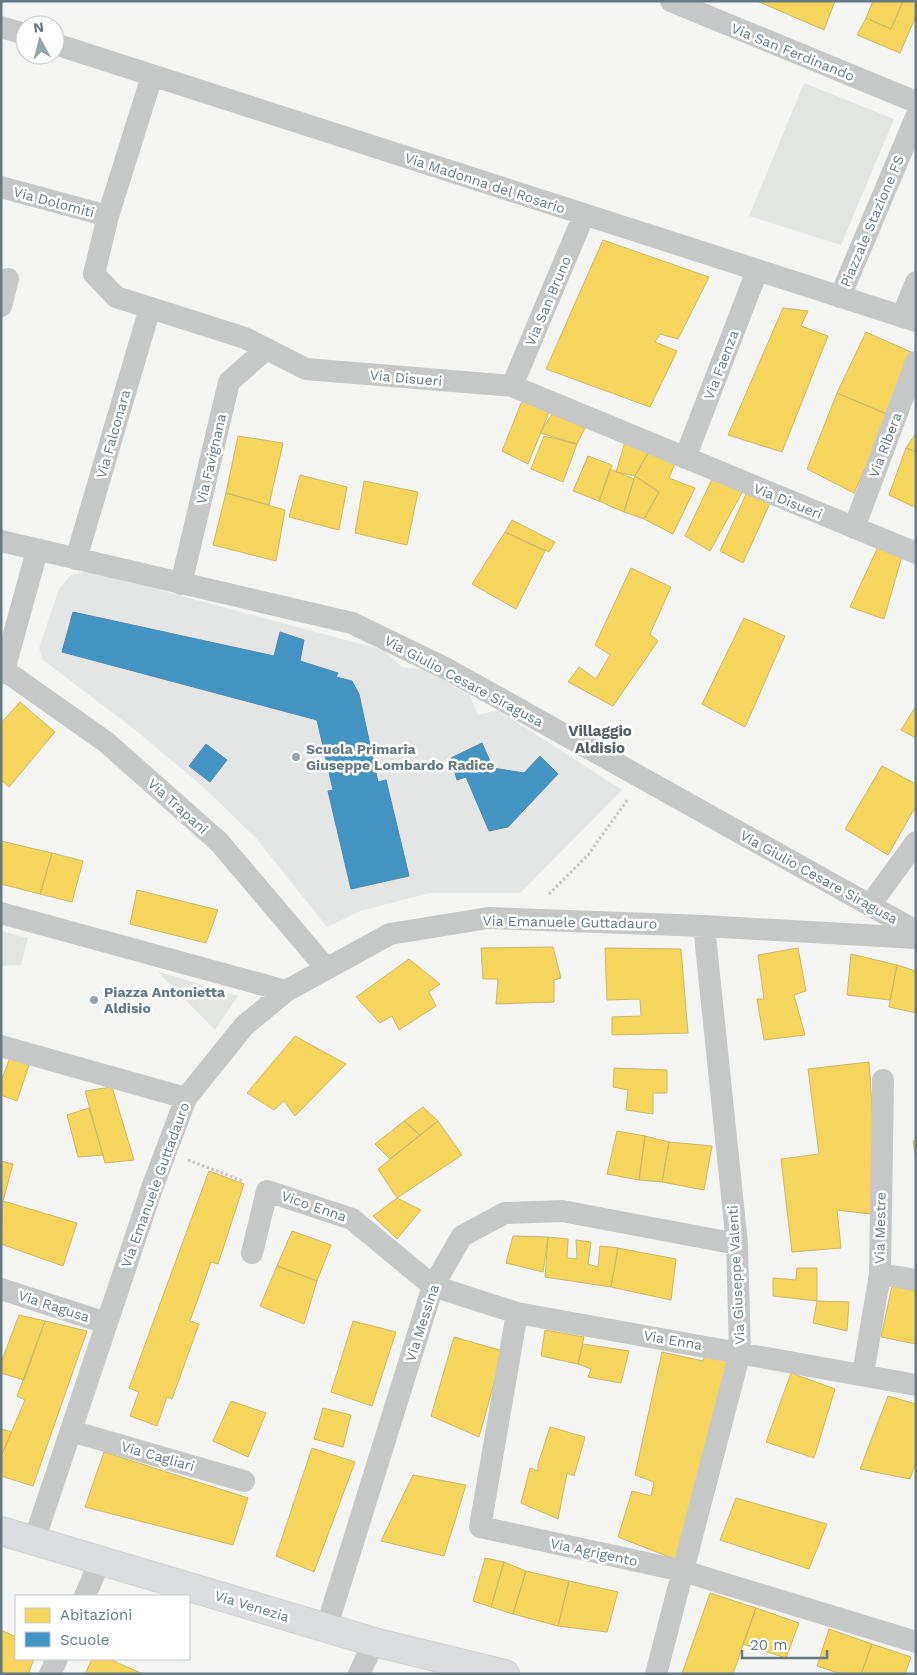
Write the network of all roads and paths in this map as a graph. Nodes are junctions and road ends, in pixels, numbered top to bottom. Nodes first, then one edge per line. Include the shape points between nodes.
1 (671, 1) edge
2 (1, 27) edge
3 (15, 31) edge
4 (65, 47) edge
5 (152, 76) junction
6 (916, 102) edge
7 (916, 117) edge
8 (1, 187) edge
9 (584, 215) junction
10 (108, 216) junction
11 (758, 271) junction
12 (8, 279) dead end
13 (916, 282) edge
14 (840, 297) junction
15 (1, 306) edge
16 (150, 308) junction
17 (909, 319) edge
18 (266, 349) junction
19 (916, 362) edge
20 (512, 386) junction
21 (684, 458) junction
22 (854, 528) junction
23 (1, 541) edge
24 (37, 550) junction
25 (916, 553) edge
26 (76, 560) junction
27 (181, 584) junction
28 (3, 672) edge
29 (639, 776) junction
30 (916, 842) edge
31 (870, 905) junction
32 (1, 913) edge
33 (525, 919) junction
34 (704, 926) junction
35 (916, 931) edge
36 (916, 938) edge
37 (326, 968) junction
38 (286, 991) junction
39 (1, 1046) edge
40 (883, 1080) dead end
41 (186, 1098) junction
42 (166, 1152) junction
43 (267, 1191) junction
44 (737, 1244) junction
45 (252, 1253) dead end
46 (880, 1274) junction
47 (916, 1280) edge
48 (432, 1286) junction
49 (1, 1289) edge
50 (517, 1313) junction
51 (106, 1323) junction
52 (740, 1352) junction
53 (863, 1374) junction
54 (916, 1385) edge
55 (71, 1431) junction
56 (244, 1480) dead end
57 (1, 1531) edge
58 (34, 1541) junction
59 (100, 1561) junction
60 (683, 1571) junction
61 (85, 1595) edge
62 (326, 1628) junction
63 (374, 1642) junction
64 (916, 1642) edge
65 (57, 1660) edge
66 (50, 1674) edge
67 (359, 1674) edge
68 (505, 1674) edge
69 (656, 1674) edge

1 - 6 street, Via San Ferdinando
2 - 3 street
4 - 5 street, Via Madonna del Rosario
5 - 9 street, Via Madonna del Rosario
5 - 10 street, Via Disueri
7 - 14 street, Piazzale Stazione FS
8 - 10 street, Via Dolomiti
9 - 11 street, Via Madonna del Rosario
9 - 20 street, Via San Bruno
10 - 16 street, Via Disueri via 94,274 116,297
11 - 14 street, Via Madonna del Rosario
11 - 21 street, Via Faenza
12 - 15 street
13 - 17 street
14 - 17 street, Via Madonna del Rosario
16 - 18 street, Via Disueri via 245,338
16 - 26 street, Via Falconara
18 - 20 street, Via Disueri via 306,370
18 - 27 street, Via Favignana via 229,382
19 - 22 street, Via Ribera
20 - 21 street, Via Disueri
21 - 22 street, Via Disueri
22 - 25 street, Via Disueri
23 - 24 street, Via Giulio Cesare Siragusa
24 - 26 street, Via Giulio Cesare Siragusa
24 - 28 street
26 - 27 street, Via Giulio Cesare Siragusa
27 - 29 street, Via Giulio Cesare Siragusa via 352,624 447,669
28 - 37 street, Via Trapani via 106,742 219,842
29 - 31 street, Via Giulio Cesare Siragusa
29 - 33 path via 630,795 588,854
30 - 31 street
31 - 35 street, Via Giulio Cesare Siragusa
32 - 38 street
33 - 34 street, Via Emanuele Guttadauro
33 - 37 street, Via Emanuele Guttadauro via 488,918 390,934
34 - 36 street, Via Emanuele Guttadauro
34 - 44 street, Via Giuseppe Valenti
37 - 38 street, Via Emanuele Guttadauro
38 - 41 street, Via Emanuele Guttadauro via 244,1026
39 - 41 street
40 - 46 street, Via Mestre
41 - 42 street, Via Emanuele Guttadauro
42 - 43 path
42 - 51 street, Via Emanuele Guttadauro
43 - 45 street, Vico Enna
43 - 48 street, Vico Enna via 352,1219
44 - 48 street, Via Messina via 562,1211 505,1213 462,1236
44 - 52 street, Via Giuseppe Valenti
46 - 47 street
46 - 53 street, Via Mestre
48 - 50 street, Via Enna
48 - 62 street, Via Messina
49 - 51 street, Via Ragusa
50 - 52 street, Via Enna
50 - 60 street, Via Agrigento via 480,1526
51 - 55 street, Via Emanuele Guttadauro
52 - 53 street, Via Enna
52 - 60 street, Via Giuseppe Valenti
53 - 54 street, Via Enna
55 - 56 street, Via Cagliari
55 - 58 street, Via Emanuele Guttadauro
57 - 58 main road, Via Venezia
58 - 59 main road, Via Venezia
59 - 61 street
59 - 62 main road, Via Venezia
60 - 64 street, Via Agrigento
60 - 69 street, Via Giuseppe Valenti
62 - 63 main road, Via Venezia
63 - 67 street
63 - 68 main road, Via Venezia
65 - 66 street

